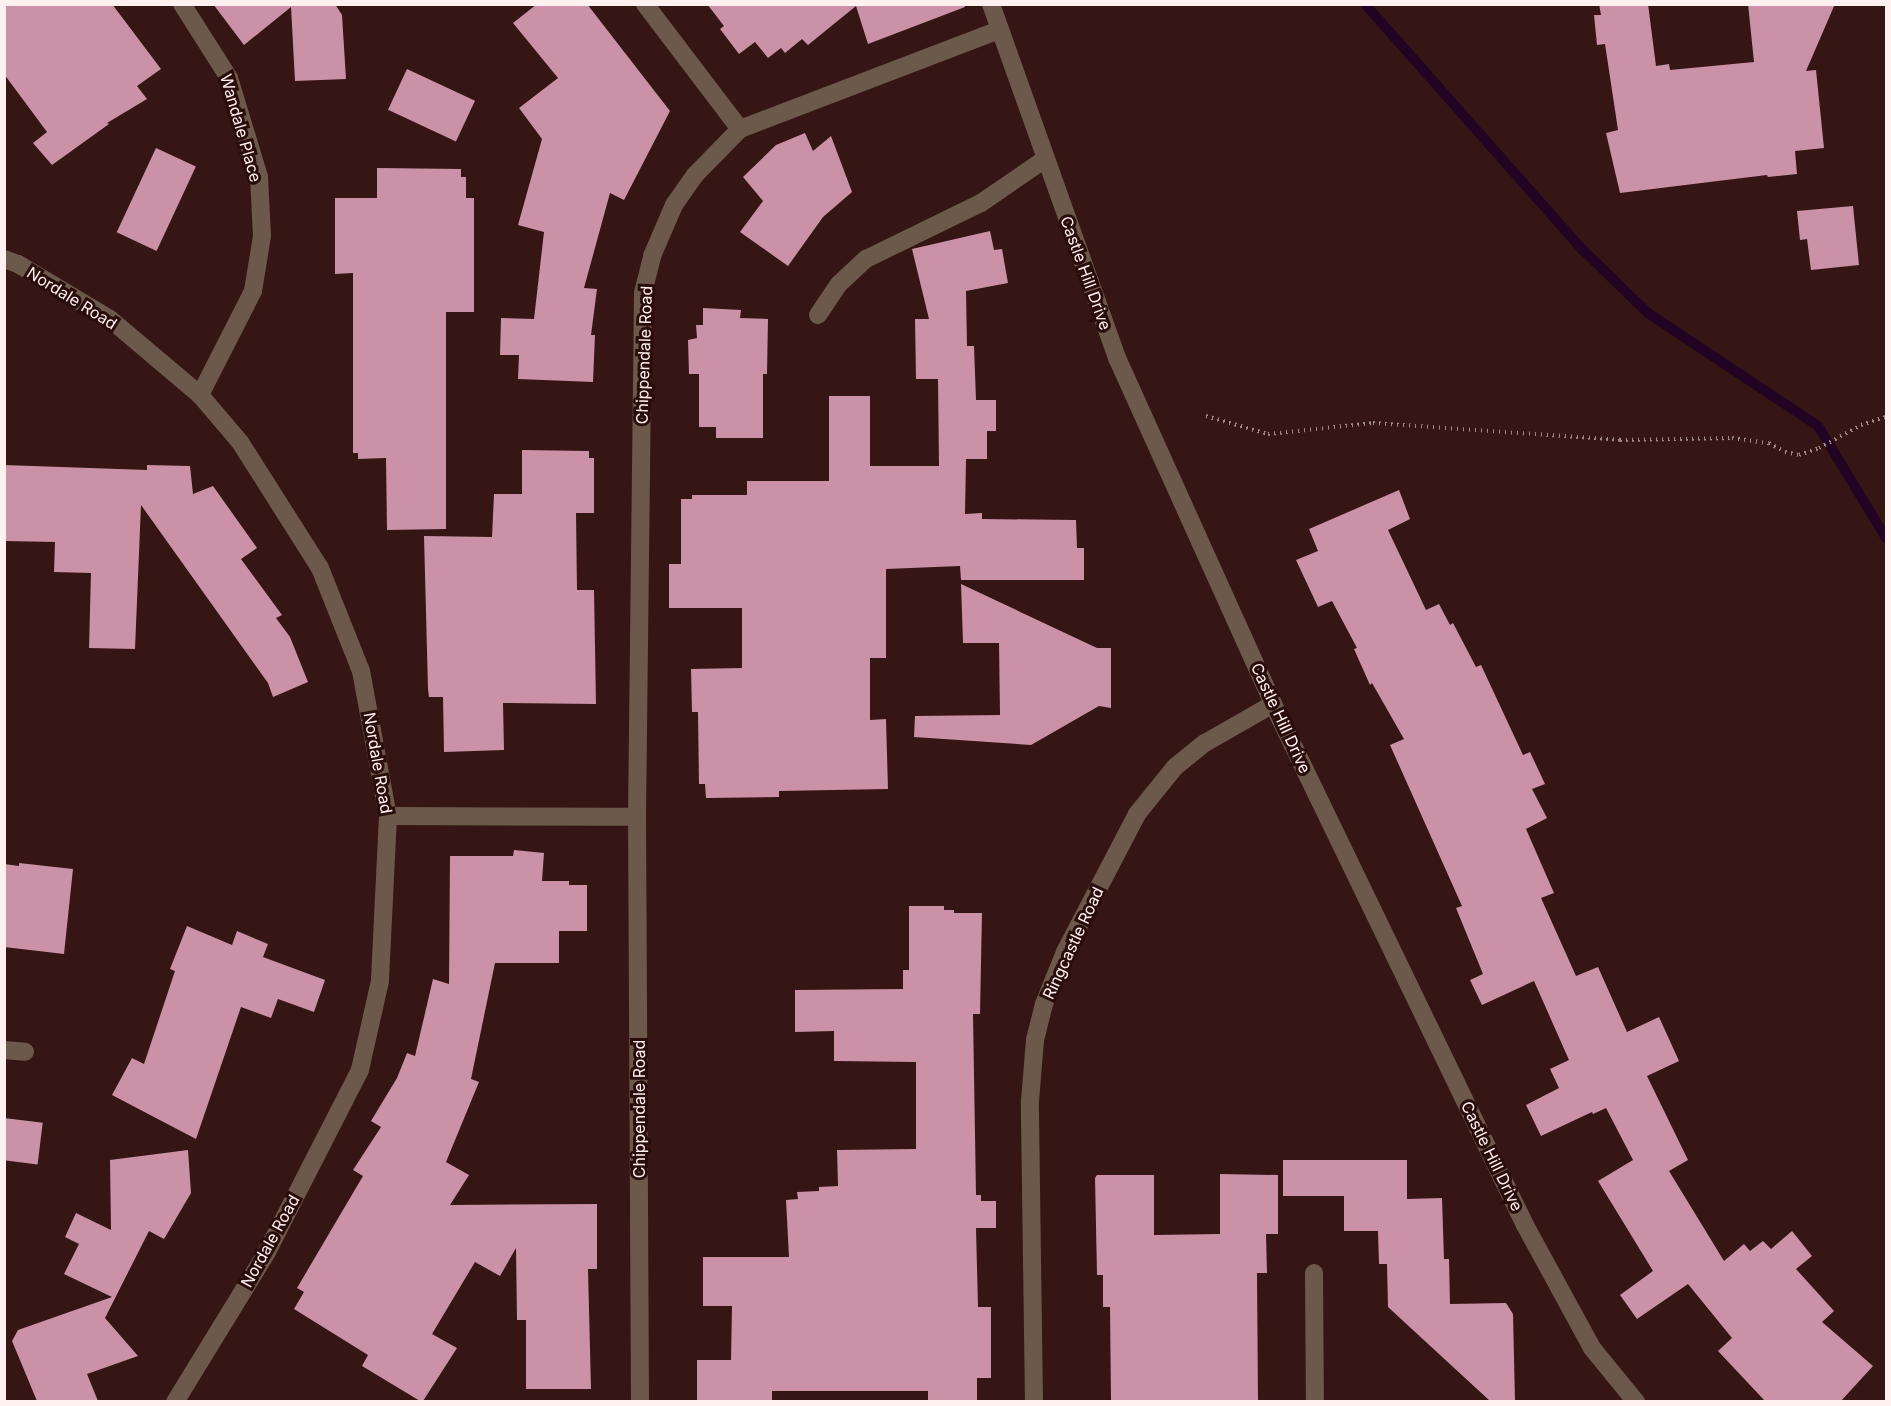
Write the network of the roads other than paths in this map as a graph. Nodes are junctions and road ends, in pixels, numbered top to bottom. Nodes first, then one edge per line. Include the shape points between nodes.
1 (182, 4) edge
2 (645, 4) edge
3 (991, 4) edge
4 (999, 30) junction
5 (740, 129) junction
6 (1045, 159) junction
7 (4, 259) edge
8 (818, 315) dead end
9 (200, 395) junction
10 (1273, 704) junction
11 (388, 816) junction
12 (637, 817) junction
13 (4, 1050) edge
14 (25, 1052) dead end
15 (1314, 1273) dead end
16 (175, 1401) edge
17 (640, 1401) edge
18 (1035, 1401) edge
19 (1315, 1401) edge
20 (1636, 1401) edge

1 - 9 street, Wandale Place via 230,78 258,177 262,236 253,291
2 - 5 street
3 - 4 street, Castle Hill Drive
4 - 5 street, Chippendale Road
4 - 6 street, Castle Hill Drive
5 - 12 street, Chippendale Road via 695,175 674,205 652,256 643,293
6 - 8 street via 981,203 866,259 839,284
6 - 10 street, Castle Hill Drive via 1118,360
7 - 9 street, Nordale Road via 110,320
9 - 11 street, Nordale Road via 240,442 320,568 361,671
10 - 18 street, Ringcastle Road via 1205,743 1175,767 1137,814 1065,952 1044,1004 1035,1040 1030,1101
10 - 20 street, Castle Hill Drive via 1525,1225 1592,1348
11 - 12 street
11 - 16 street, Nordale Road via 380,981 360,1070 267,1252
12 - 17 street, Chippendale Road
13 - 14 street
15 - 19 street

